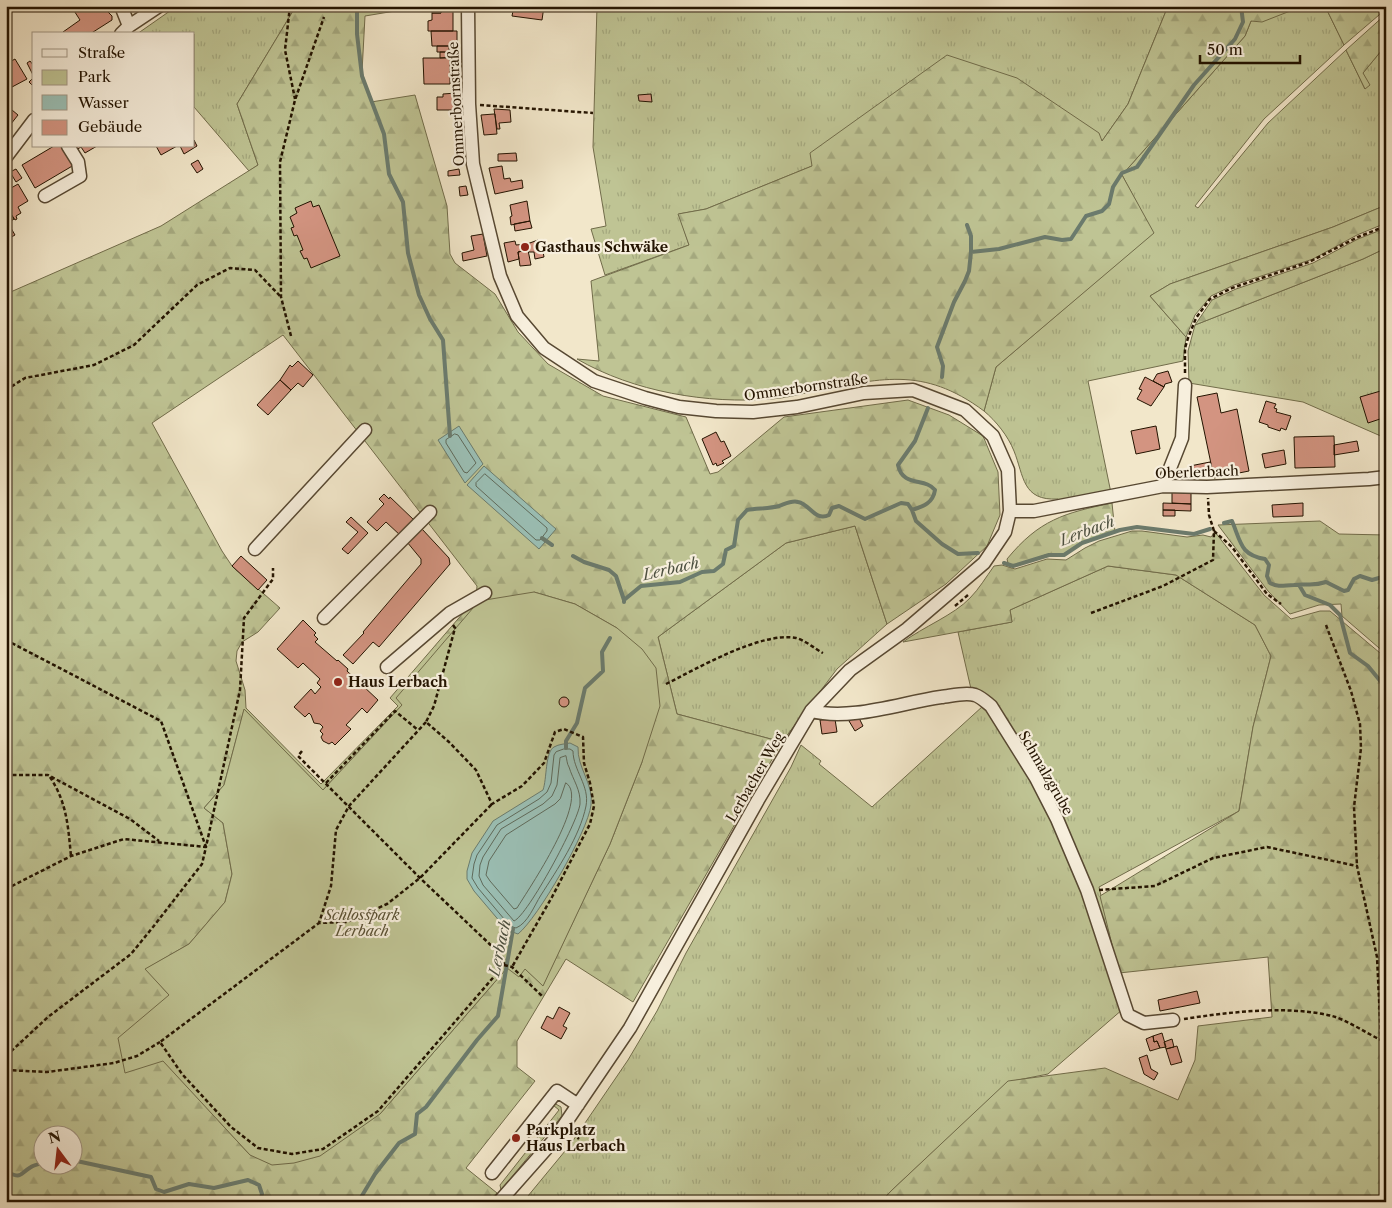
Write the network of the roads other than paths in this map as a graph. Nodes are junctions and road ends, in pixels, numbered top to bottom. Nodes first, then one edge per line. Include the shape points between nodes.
1 (121, 6) edge
2 (159, 6) edge
3 (468, 6) edge
4 (125, 30) edge
5 (32, 123) edge
6 (69, 148) edge
7 (6, 157) edge
8 (45, 196) dead end
9 (1185, 385) road end
10 (365, 430) dead end
11 (1386, 477) edge
12 (1163, 486) junction
13 (1010, 510) junction
14 (430, 512) dead end
15 (255, 549) dead end
16 (485, 593) dead end
17 (324, 618) dead end
18 (387, 667) dead end
19 (811, 711) junction
20 (1172, 1020) road end
21 (578, 1105) junction
22 (492, 1173) dead end
23 (499, 1202) edge

1 - 4 street
2 - 4 street
3 - 13 street, Ommerbornstraße via 473,164 500,276 517,316 544,348 594,382 679,407 753,412 864,393 913,390 965,410 993,436 1008,470
5 - 7 street
6 - 8 street via 78,162 80,176
9 - 12 street via 1182,438
10 - 15 street
11 - 12 street, Oberlerbach via 1207,487
12 - 13 street, Oberlerbach via 1034,511
13 - 19 street, Lerbacher Weg via 1005,532 984,563 906,629 850,670
14 - 17 street
16 - 18 street via 450,613
19 - 20 street, Schmalzgrube via 850,714 959,694 974,695 984,700 1036,778 1057,819 1087,890 1128,1015 1144,1023
19 - 21 street, Lerbacher Weg via 630,1028
21 - 22 street via 557,1091
21 - 23 street, Lerbacher Weg via 554,1140

